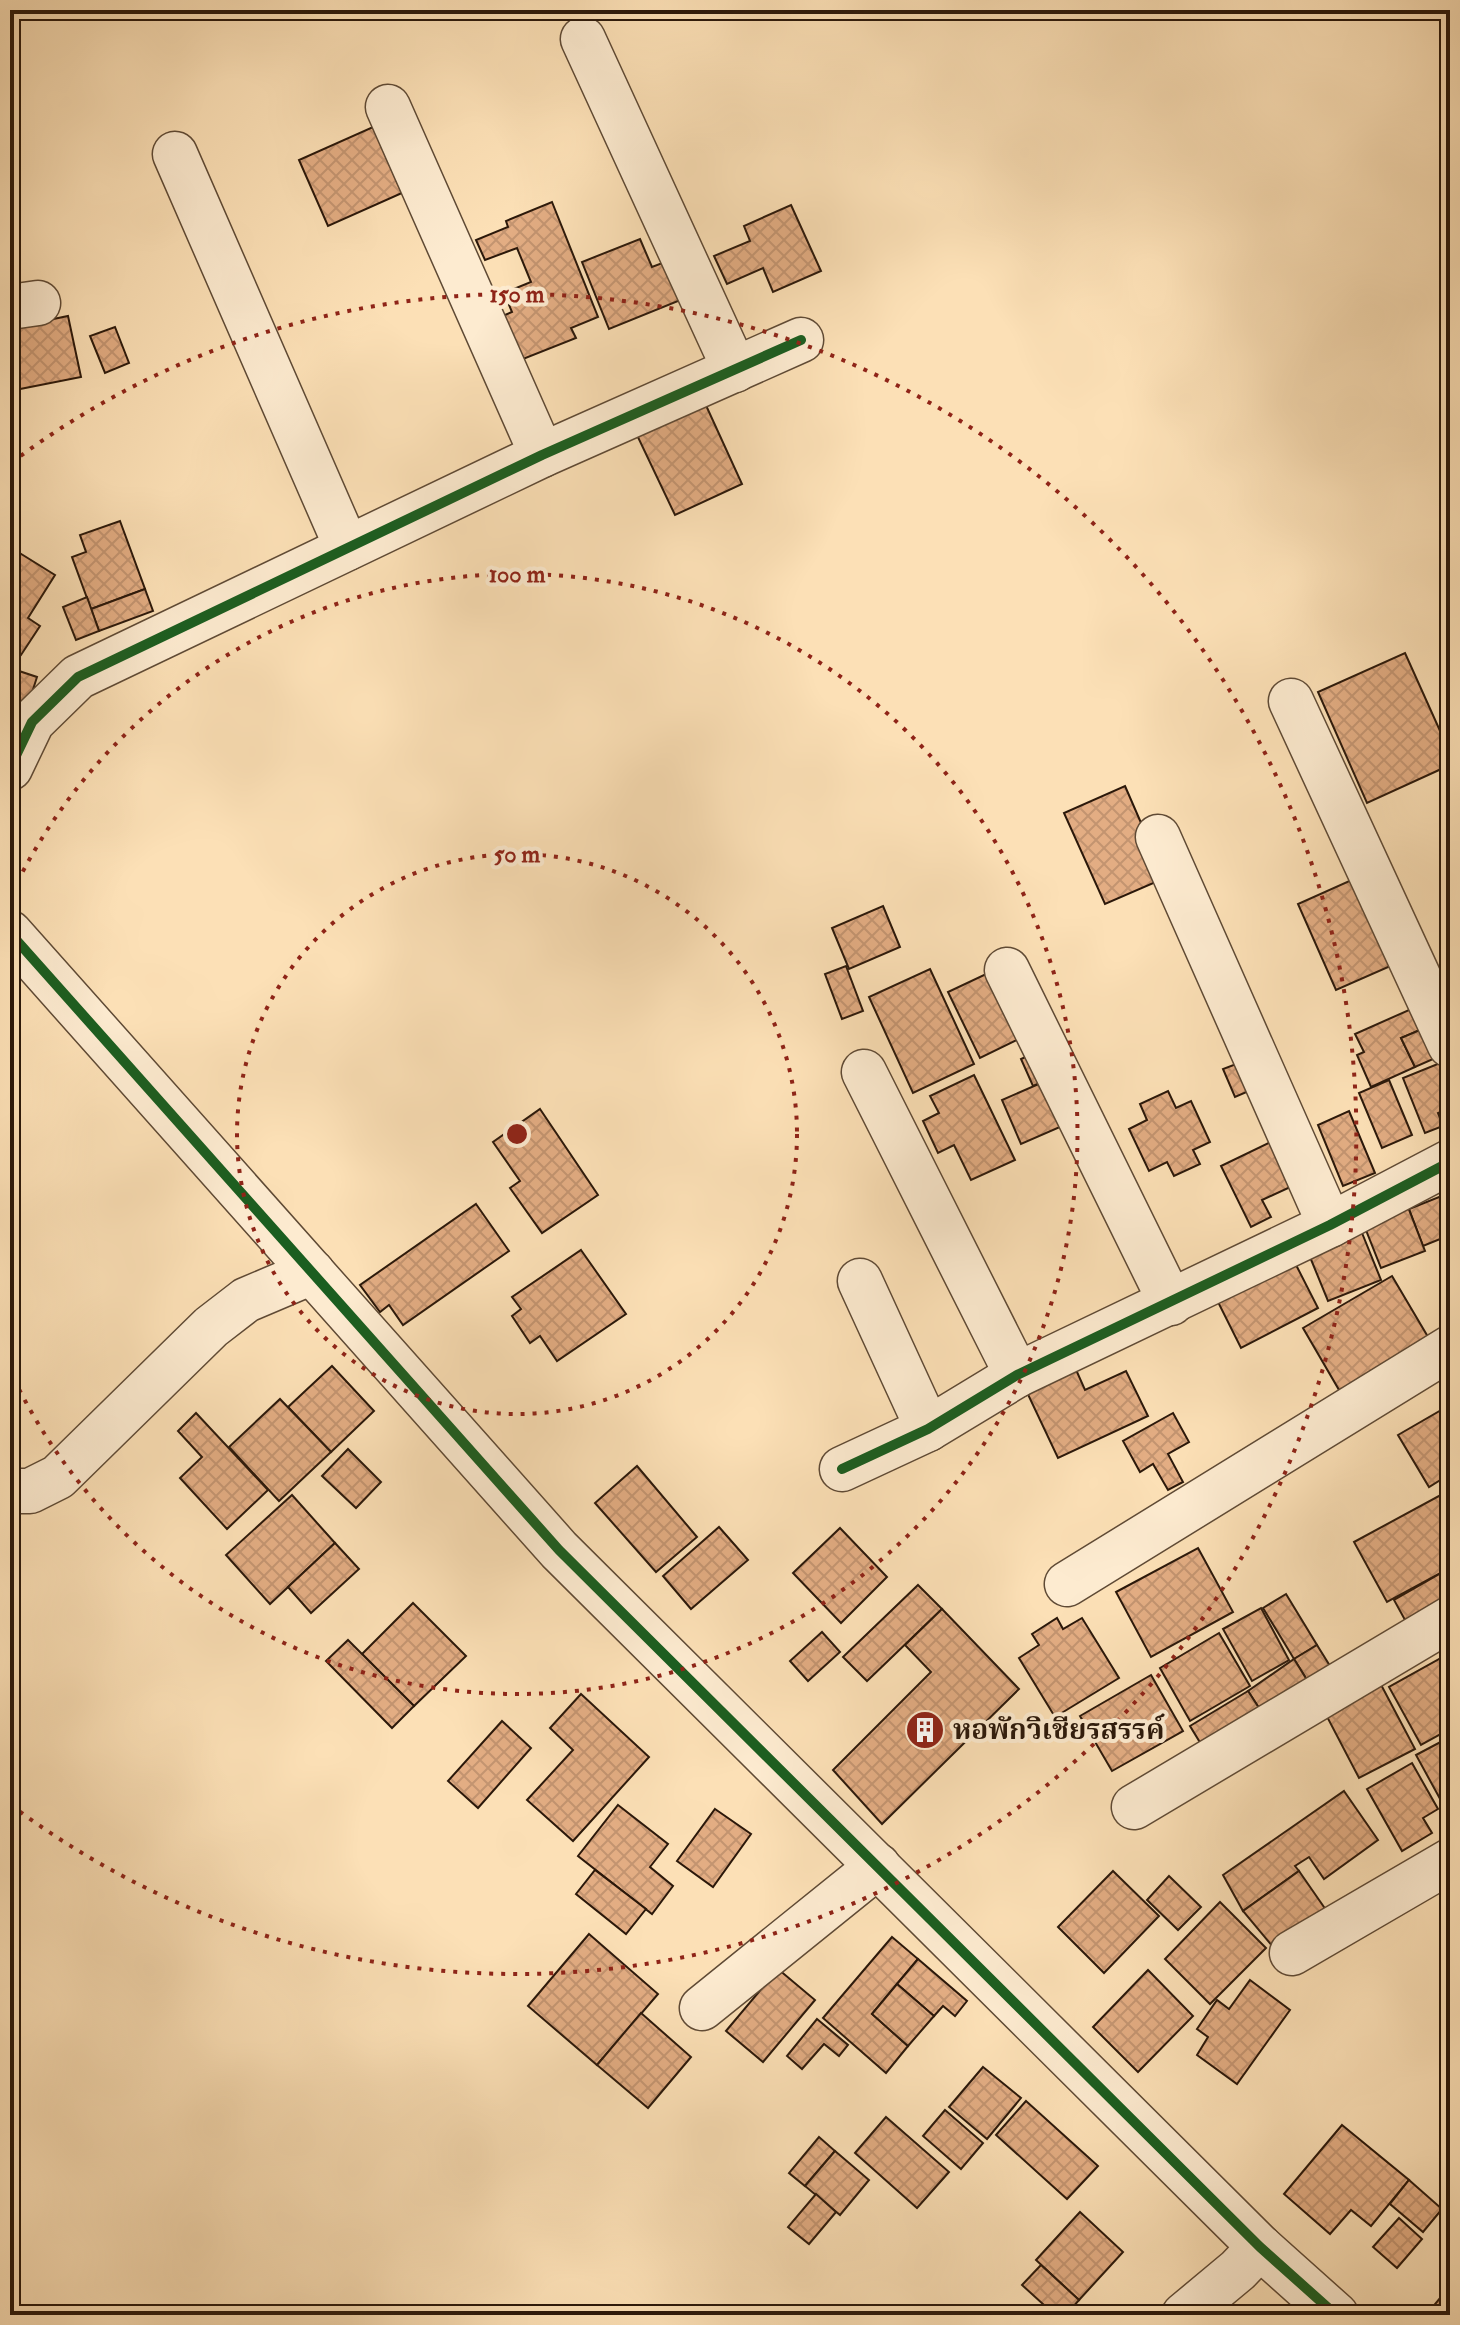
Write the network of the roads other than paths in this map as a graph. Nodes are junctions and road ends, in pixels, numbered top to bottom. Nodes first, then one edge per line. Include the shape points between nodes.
1 (583, 39) dead end
2 (388, 107) dead end
3 (175, 154) dead end
4 (801, 340) dead end
5 (735, 370) junction
6 (542, 455) junction
7 (347, 548) junction
8 (1291, 701) dead end
9 (10, 768) edge
10 (1158, 837) dead end
11 (10, 933) edge
12 (1007, 970) dead end
13 (1450, 1045) edge
14 (864, 1072) dead end
15 (1450, 1162) edge
16 (1330, 1225) junction
17 (312, 1272) junction
18 (860, 1281) dead end
19 (1171, 1303) junction
20 (1450, 1348) edge
21 (1017, 1375) junction
22 (928, 1429) junction
23 (842, 1469) dead end
24 (10, 1491) edge
25 (1067, 1584) dead end
26 (1450, 1619) edge
27 (1134, 1807) dead end
28 (1450, 1861) edge
29 (878, 1866) junction
30 (1292, 1953) dead end
31 (702, 2008) dead end
32 (1260, 2247) junction
33 (1184, 2315) edge
34 (1336, 2315) edge

1 - 5 street
2 - 6 street
3 - 7 street
4 - 5 street
5 - 6 street
6 - 7 street
7 - 9 street via 78,677 32,722
8 - 13 street
10 - 16 street
11 - 17 street
12 - 19 street
14 - 21 street
15 - 16 street
16 - 19 street
17 - 24 street via 246,1300 211,1327 58,1477 30,1491
17 - 29 street via 559,1550
18 - 22 street
19 - 21 street
20 - 25 street
21 - 22 street
22 - 23 street
26 - 27 street
28 - 30 street
29 - 31 street
29 - 32 street
32 - 33 street
32 - 34 street

